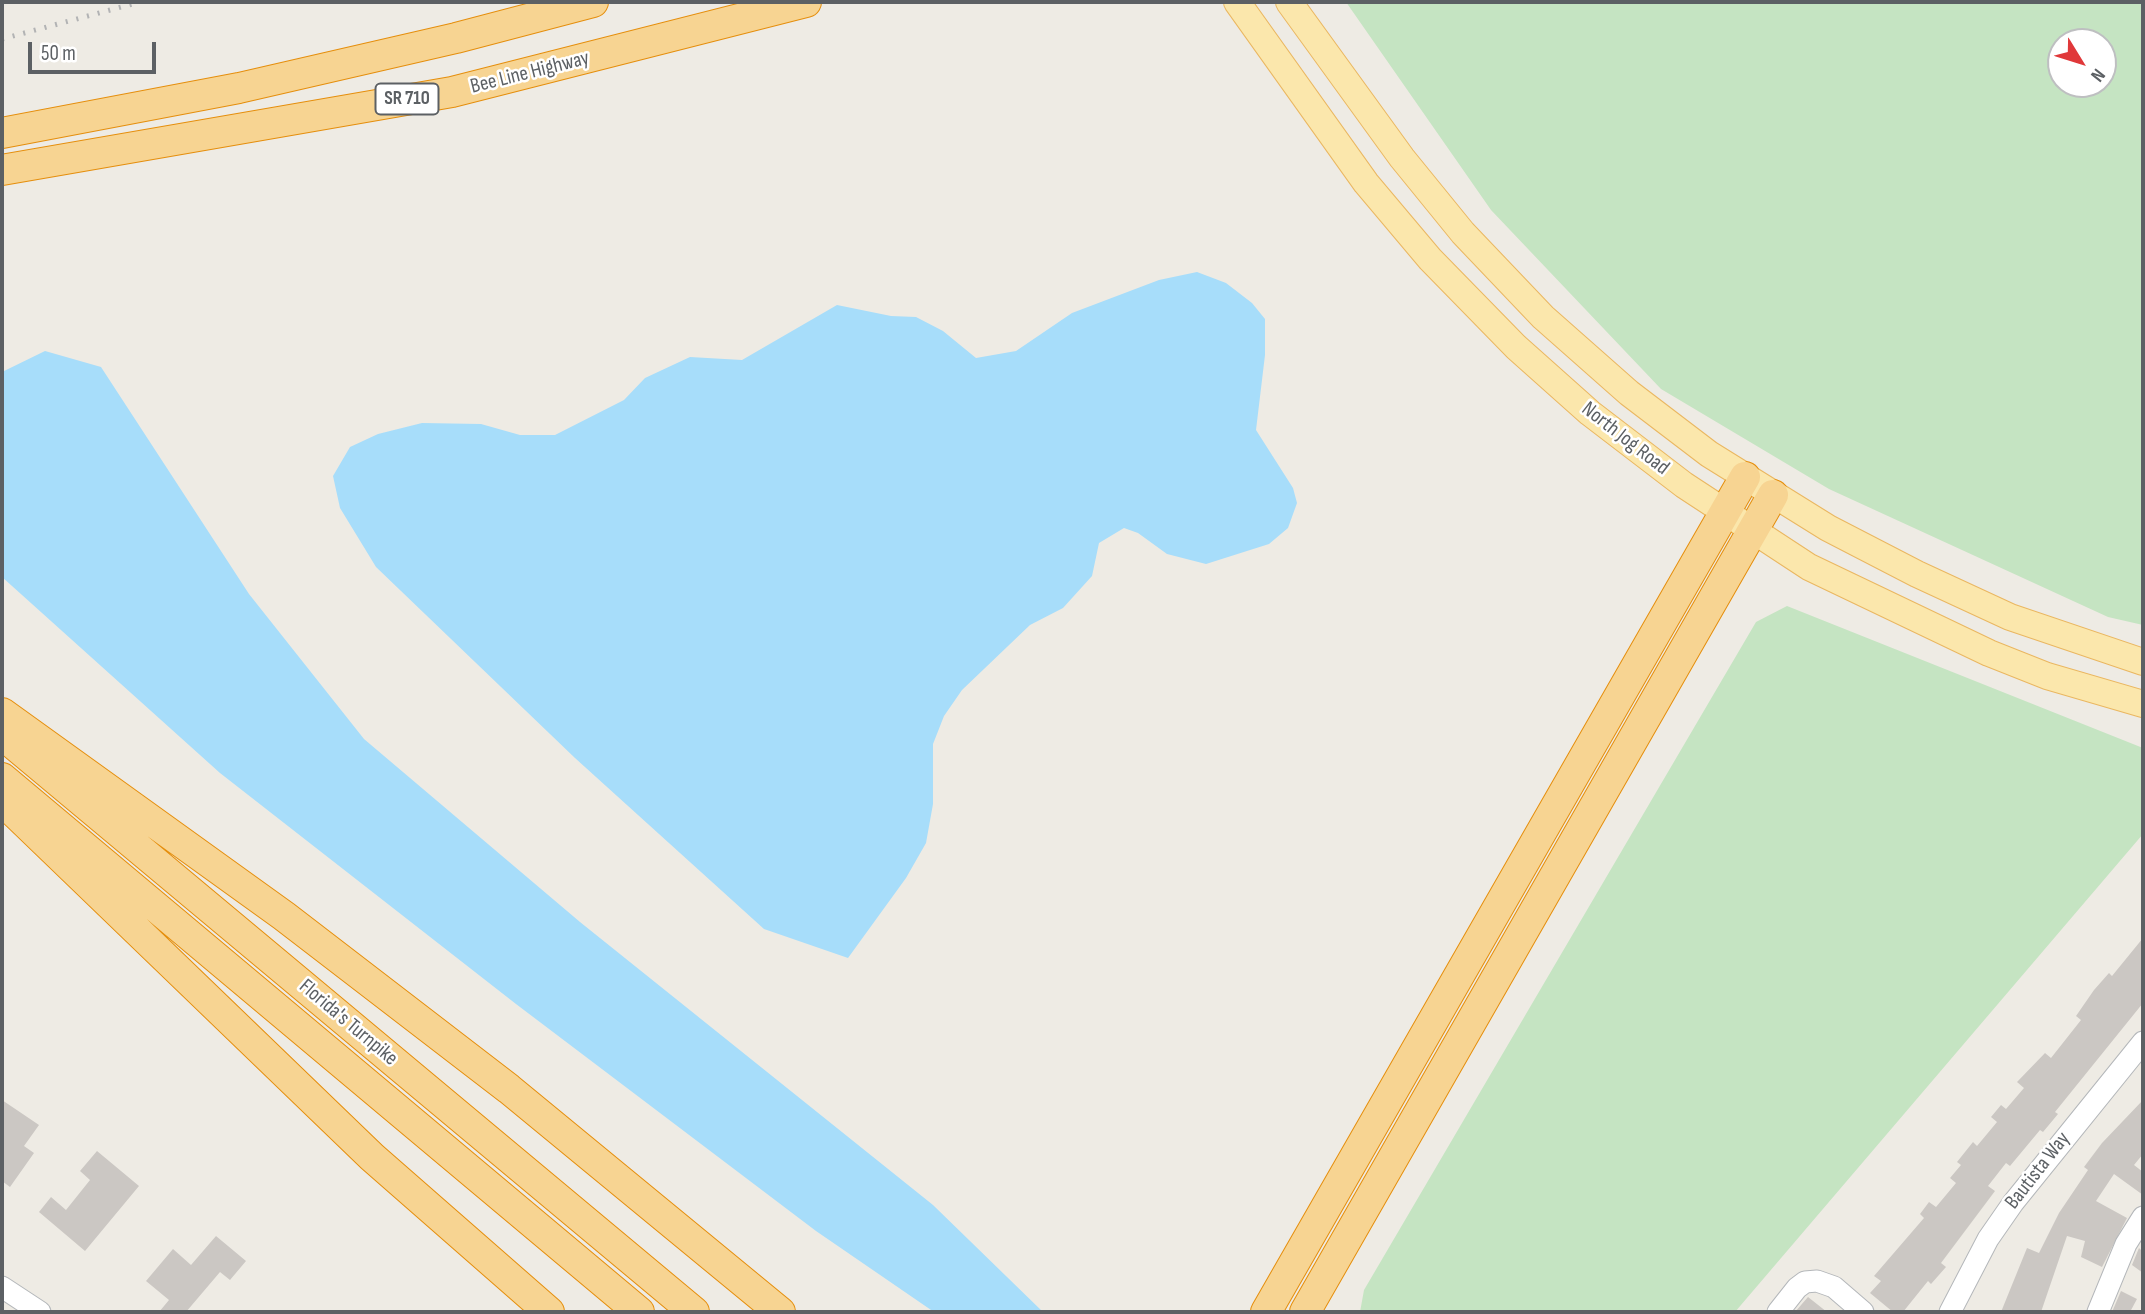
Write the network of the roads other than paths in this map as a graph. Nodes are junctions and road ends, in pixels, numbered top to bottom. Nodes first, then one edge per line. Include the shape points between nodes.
1 (593, 2) edge
2 (806, 2) edge
3 (1237, 2) edge
4 (1289, 2) edge
5 (2, 133) edge
6 (2, 170) edge
7 (1745, 477) junction
8 (1773, 495) junction
9 (1724, 513) junction
10 (1752, 532) junction
11 (2143, 662) edge
12 (2143, 705) edge
13 (2, 713) edge
14 (2, 735) edge
15 (2, 778) edge
16 (2, 800) edge
17 (1529, 855) junction
18 (1558, 872) junction
19 (2143, 1042) edge
20 (2143, 1217) edge
21 (1301, 1250) junction
22 (1334, 1263) junction
23 (2, 1287) edge
24 (40, 1312) edge
25 (549, 1312) edge
26 (639, 1312) edge
27 (694, 1312) edge
28 (780, 1312) edge
29 (1247, 1312) edge
30 (1266, 1312) edge
31 (1305, 1312) edge
32 (1315, 1312) edge
33 (1778, 1312) edge
34 (1863, 1312) edge
35 (1950, 1312) edge
36 (2098, 1312) edge

1 - 5 highway, SR 710 via 239,88
2 - 6 highway, Bee Line Highway / SR 710 via 452,92
3 - 9 main road, North Jog Road via 1366,183 1430,259 1570,395
4 - 7 main road, North Jog Road via 1402,158 1463,233 1543,317 1596,365
7 - 8 main road, North Jog Road
7 - 9 highway
8 - 10 highway
8 - 11 main road, North Jog Road via 1861,545 1987,606
9 - 10 main road, North Jog Road
9 - 17 highway
10 - 12 main road, North Jog Road via 1809,567 1989,653
10 - 18 highway
13 - 28 highway via 284,916 445,1040
14 - 27 highway, Florida's Turnpike
15 - 26 highway, Florida's Turnpike
16 - 25 highway via 372,1157
17 - 18 street
17 - 21 highway
18 - 22 highway
19 - 35 street, Bautista Way via 2012,1203
20 - 36 street via 2126,1244
21 - 29 highway
21 - 30 highway
22 - 31 highway
22 - 32 highway
23 - 24 street
33 - 34 street via 1797,1288 1816,1281 1834,1287

